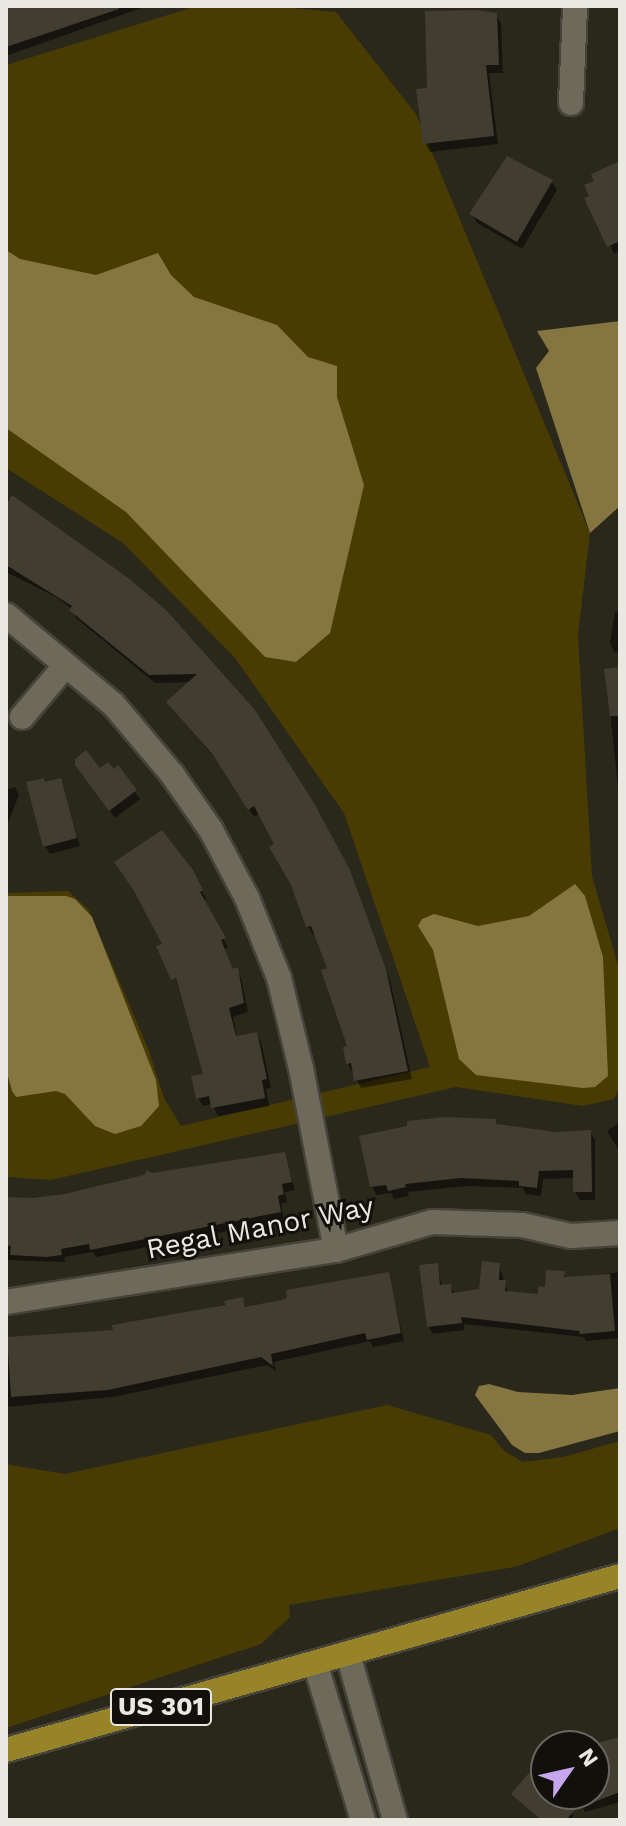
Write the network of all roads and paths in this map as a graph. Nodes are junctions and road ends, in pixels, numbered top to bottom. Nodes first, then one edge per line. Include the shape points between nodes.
1 (575, 6) edge
2 (571, 103) dead end
3 (6, 615) edge
4 (66, 665) junction
5 (22, 717) dead end
6 (620, 1233) edge
7 (336, 1250) junction
8 (6, 1302) edge
9 (620, 1576) edge
10 (348, 1654) junction
11 (315, 1663) junction
12 (6, 1750) edge
13 (363, 1820) edge
14 (395, 1820) edge

1 - 2 street
3 - 4 street
4 - 5 street
4 - 7 street via 113,704 172,774 211,830 247,898 282,993
6 - 7 street, Regal Manor Way via 571,1236 522,1225 432,1222
7 - 8 street, Regal Manor Way
9 - 10 main road, US 301
10 - 11 main road, US 301
10 - 14 street
11 - 12 main road, US 301
11 - 13 street

